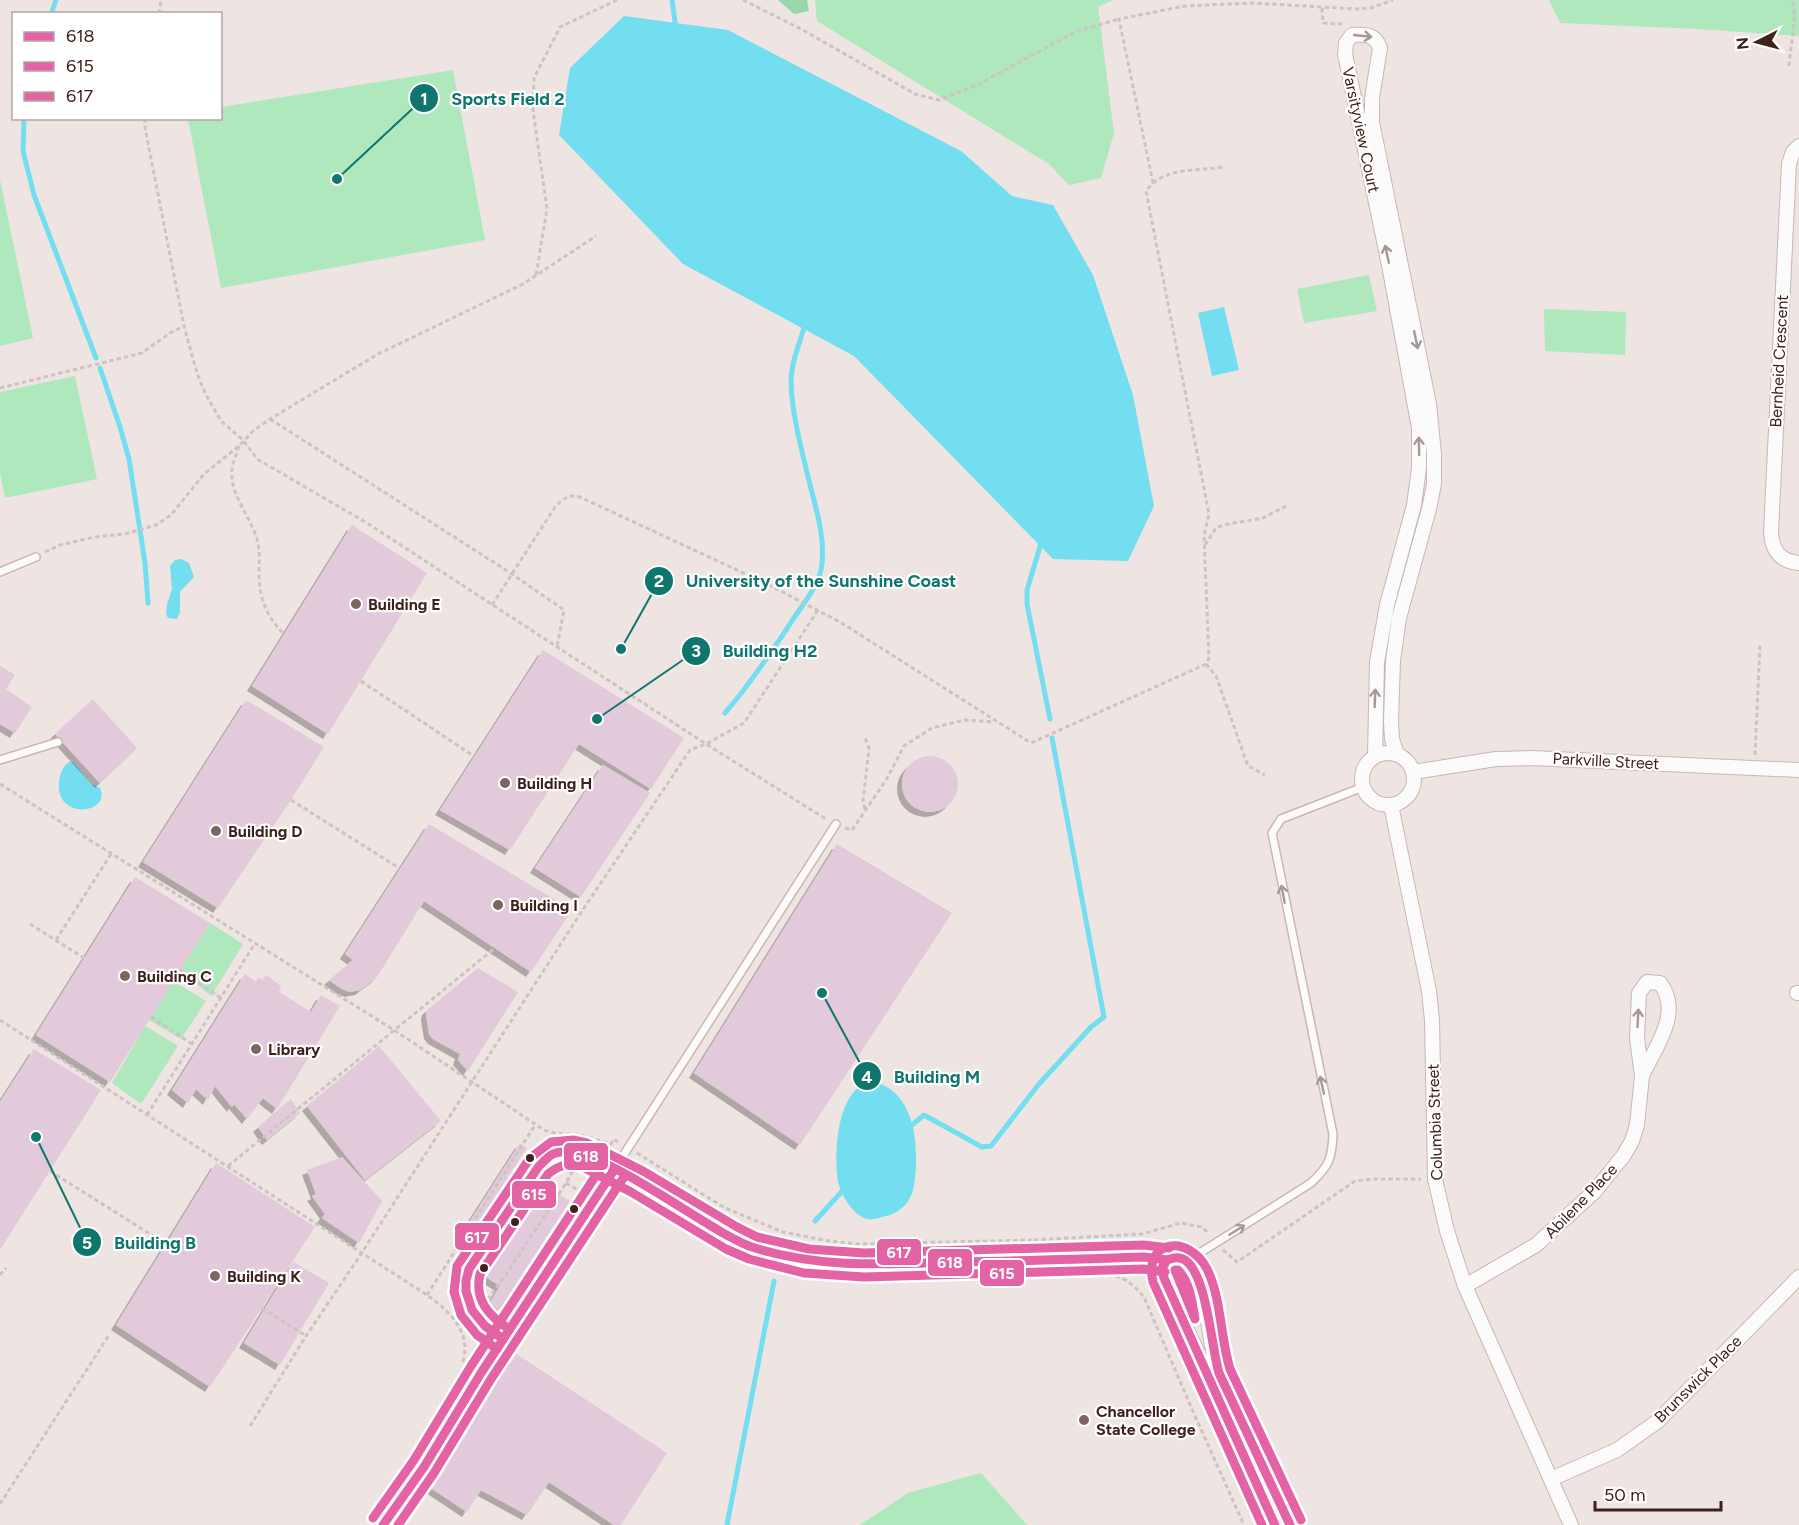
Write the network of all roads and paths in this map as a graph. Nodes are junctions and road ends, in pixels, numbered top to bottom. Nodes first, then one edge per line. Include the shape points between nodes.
1 (617, 0) edge
2 (743, 0) edge
3 (1394, 0) edge
4 (1792, 0) edge
5 (1322, 8) junction
6 (1119, 19) junction
7 (1348, 23) dead end
8 (1789, 66) dead end
9 (145, 120) edge
10 (1366, 123) junction
11 (1799, 146) edge
12 (1224, 167) dead end
13 (1153, 183) junction
14 (596, 236) dead end
15 (536, 275) junction
16 (1402, 306) junction
17 (184, 326) junction
18 (0, 388) edge
19 (270, 419) junction
20 (243, 440) junction
21 (239, 446) junction
22 (1288, 505) dead end
23 (1414, 505) junction
24 (1429, 509) junction
25 (1204, 546) junction
26 (36, 557) joint
27 (1799, 563) edge
28 (0, 572) edge
29 (512, 574) junction
30 (492, 605) junction
31 (819, 611) junction
32 (284, 634) dead end
33 (1760, 644) dead end
34 (557, 647) junction
35 (1206, 664) junction
36 (361, 681) dead end
37 (995, 722) junction
38 (865, 738) dead end
39 (58, 742) dead end
40 (706, 744) junction
41 (1397, 754) junction
42 (1375, 756) junction
43 (475, 757) dead end
44 (0, 760) edge
45 (1755, 768) junction
46 (1799, 770) edge
47 (1413, 772) junction
48 (1265, 776) dead end
49 (0, 784) edge
50 (1363, 787) junction
51 (291, 800) dead end
52 (1391, 805) junction
53 (865, 809) junction
54 (836, 824) junction
55 (111, 854) junction
56 (399, 868) dead end
57 (30, 924) dead end
58 (56, 940) junction
59 (254, 945) junction
60 (495, 948) dead end
61 (84, 958) dead end
62 (180, 970) dead end
63 (221, 998) junction
64 (151, 1017) dead end
65 (0, 1020) edge
66 (394, 1030) junction
67 (192, 1044) junction
68 (1642, 1076) junction
69 (471, 1082) junction
70 (147, 1115) junction
71 (535, 1125) junction
72 (574, 1135) junction
73 (628, 1148) junction
74 (573, 1152) junction
75 (228, 1166) junction
76 (614, 1170) junction
77 (50, 1171) dead end
78 (166, 1244) dead end
79 (361, 1254) junction
80 (1167, 1260) junction
81 (1034, 1261) junction
82 (1187, 1262) junction
83 (6, 1268) dead end
84 (0, 1275) edge
85 (1799, 1277) edge
86 (1465, 1286) junction
87 (427, 1295) junction
88 (262, 1308) dead end
89 (472, 1309) junction
90 (454, 1320) junction
91 (109, 1335) dead end
92 (306, 1336) junction
93 (503, 1340) junction
94 (481, 1373) junction
95 (250, 1426) dead end
96 (1551, 1479) junction
97 (0, 1504) edge
98 (383, 1525) edge
99 (1244, 1525) edge
100 (1275, 1525) edge
101 (1290, 1525) edge
102 (1571, 1525) edge

1 - 15 path via 560,27 534,78 533,110 547,208
2 - 6 path via 915,94 939,100 979,84 1077,31
3 - 5 path via 1371,8
4 - 8 path via 1794,29
5 - 6 path via 1254,3 1185,6
5 - 7 path via 1323,23
6 - 13 path
9 - 17 path
10 -> 10 street, Varsityview Court via 1345,54 1352,35 1371,36 1380,48
10 - 16 street, Varsityview Court
11 - 27 street, Bernheid Crescent via 1789,164 1771,532 1777,553
12 - 13 path via 1171,172
13 - 25 path via 1146,191 1209,514
14 - 15 path
15 - 19 path via 378,354
23 -> 16 street, Varsityview Court via 1419,428
16 -> 24 street, Varsityview Court via 1430,414 1434,484
17 - 18 path via 142,353
17 - 20 path via 205,393 221,421
19 - 20 path
19 - 29 path
20 - 21 path
20 - 30 path via 257,459 367,523
21 - 26 path via 204,474 171,515 156,525 60,545
21 - 32 path via 232,469 234,484 256,539 264,606 271,621
22 - 25 path via 1263,518 1216,528
23 - 24 street
42 -> 23 street, Varsityview Court via 1377,662 1387,605
24 - 41 street, Varsityview Court via 1400,618 1393,661 1391,722
25 - 35 path via 1209,658
26 - 28 lane
29 - 30 path
29 - 31 path via 555,507 573,495
29 - 34 path via 564,610
30 - 34 path
31 - 37 path
31 - 40 path via 744,723
33 - 45 path
34 - 40 path
35 - 37 path via 1031,743
35 - 48 path via 1216,676 1248,766
36 - 43 path
37 - 53 path via 965,720 932,728 904,746
38 - 53 path via 869,748
39 - 44 lane
40 - 54 path
40 - 69 path via 690,750
41 - 42 street
41 - 47 street via 1410,764
42 - 50 street via 1363,770
45 - 46 street, Parkville Street
45 - 47 street, Parkville Street via 1532,758 1496,759
47 - 52 street via 1413,788 1404,800
49 - 55 path
50 - 52 street via 1374,801
82 -> 50 lane via 1311,1183 1332,1155 1332,1134 1272,833 1281,819
51 - 56 path
52 - 86 street, Columbia Street via 1429,991 1435,1179
53 - 54 path via 852,830
54 - 73 lane
55 - 58 path
55 - 59 path
57 - 58 path
58 - 61 path
59 - 63 path
59 - 66 path
60 - 66 path
62 - 63 path
63 - 67 path
64 - 67 path
65 - 70 path
66 - 69 path
66 - 75 path
67 - 70 path
68 -> 68 street, Abilene Place via 1637,1038 1639,993 1647,982 1660,983 1666,991 1669,1020
68 - 86 street, Abilene Place via 1632,1141 1595,1191 1536,1245
69 - 71 path
69 - 79 path
70 - 75 path
71 - 72 path via 554,1133
71 - 87 path
72 - 73 path via 610,1144 614,1139
72 - 74 path
73 - 76 lane
73 - 81 path via 725,1208 783,1232 859,1244 1034,1240
74 - 76 lane
74 - 89 path via 572,1173 566,1184 506,1276 487,1301
74 - 89 lane via 553,1154 539,1166 469,1269 466,1291
75 - 79 path
76 - 81 lane via 731,1238 779,1256 834,1264
76 - 93 street
77 - 78 path
79 - 87 path
79 - 92 path
80 - 81 lane via 1144,1257
80 - 82 street via 1182,1258
80 - 100 street via 1162,1268 1164,1278
81 - 99 path via 1041,1277 1118,1277 1134,1285 1144,1297
82 - 101 street via 1207,1309 1220,1373
83 - 84 path
85 - 96 street, Brunswick Place via 1658,1421 1617,1450
86 - 96 street, Columbia Street
87 - 90 path
88 - 92 path
89 - 90 path
89 - 93 lane via 483,1327
90 - 94 path via 465,1340 463,1361
91 - 97 path
92 - 95 path
93 - 94 street
94 - 98 street via 424,1467
96 - 102 street, Columbia Street

